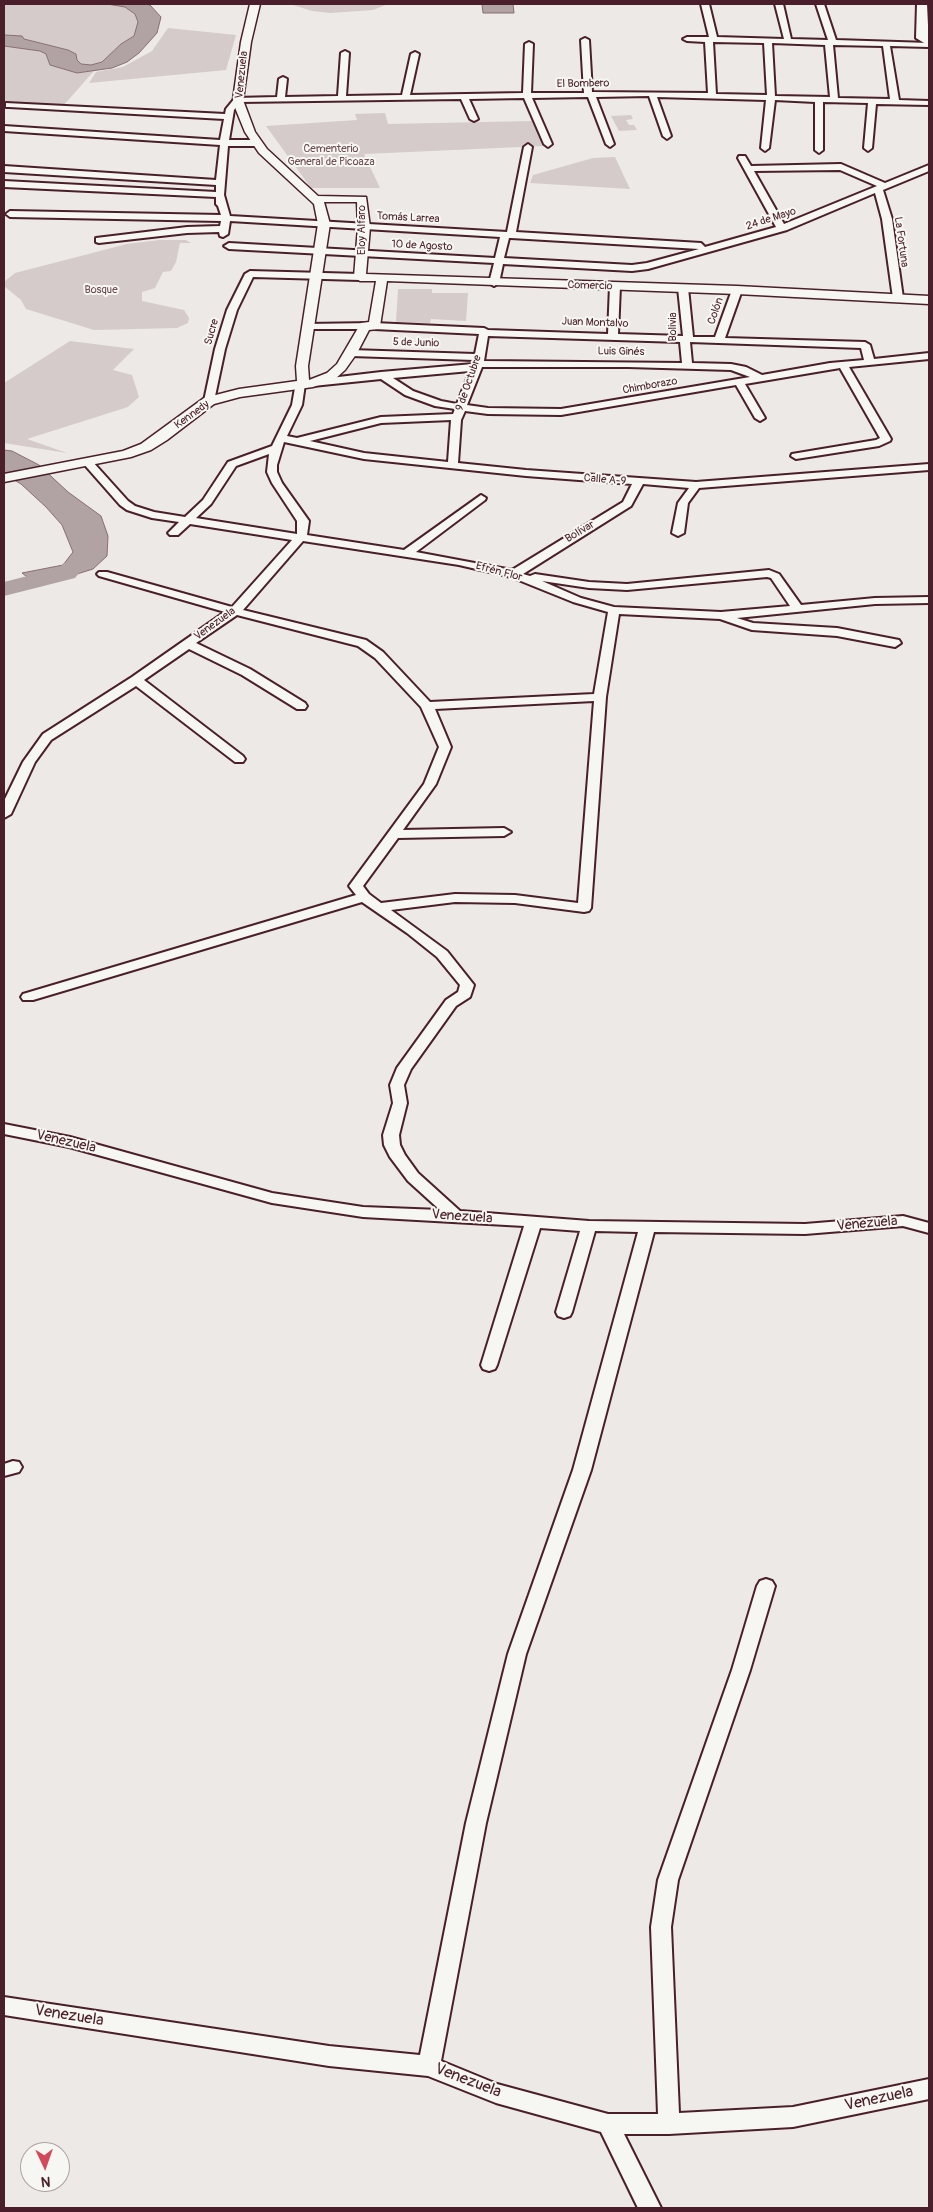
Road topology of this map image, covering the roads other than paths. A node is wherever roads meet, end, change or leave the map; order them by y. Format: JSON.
{"nodes":[{"id":1,"x":255,"y":4,"type":"edge"},
{"id":2,"x":705,"y":4,"type":"edge"},
{"id":3,"x":779,"y":4,"type":"edge"},
{"id":4,"x":820,"y":4,"type":"edge"},
{"id":5,"x":922,"y":4,"type":"edge"},
{"id":6,"x":687,"y":39,"type":"dead end"},
{"id":7,"x":585,"y":40,"type":"dead end"},
{"id":8,"x":712,"y":40,"type":"junction"},
{"id":9,"x":768,"y":41,"type":"junction"},
{"id":10,"x":788,"y":41,"type":"junction"},
{"id":11,"x":831,"y":42,"type":"junction"},
{"id":12,"x":926,"y":42,"type":"edge"},
{"id":13,"x":886,"y":43,"type":"junction"},
{"id":14,"x":528,"y":44,"type":"dead end"},
{"id":15,"x":345,"y":53,"type":"dead end"},
{"id":16,"x":415,"y":54,"type":"dead end"},
{"id":17,"x":282,"y":79,"type":"dead end"},
{"id":18,"x":652,"y":94,"type":"junction"},
{"id":19,"x":712,"y":94,"type":"junction"},
{"id":20,"x":590,"y":95,"type":"junction"},
{"id":21,"x":527,"y":96,"type":"junction"},
{"id":22,"x":771,"y":96,"type":"junction"},
{"id":23,"x":406,"y":97,"type":"junction"},
{"id":24,"x":464,"y":97,"type":"junction"},
{"id":25,"x":342,"y":98,"type":"junction"},
{"id":26,"x":819,"y":98,"type":"junction"},
{"id":27,"x":280,"y":99,"type":"junction"},
{"id":28,"x":834,"y":99,"type":"junction"},
{"id":29,"x":238,"y":100,"type":"junction"},
{"id":30,"x":872,"y":101,"type":"junction"},
{"id":31,"x":895,"y":102,"type":"junction"},
{"id":32,"x":929,"y":103,"type":"edge"},
{"id":33,"x":9,"y":105,"type":"dead end"},
{"id":34,"x":228,"y":117,"type":"junction"},
{"id":35,"x":49,"y":119,"type":"junction"},
{"id":36,"x":474,"y":119,"type":"dead end"},
{"id":37,"x":4,"y":128,"type":"edge"},
{"id":38,"x":667,"y":136,"type":"dead end"},
{"id":39,"x":224,"y":143,"type":"junction"},
{"id":40,"x":256,"y":143,"type":"junction"},
{"id":41,"x":548,"y":144,"type":"dead end"},
{"id":42,"x":610,"y":144,"type":"dead end"},
{"id":43,"x":528,"y":147,"type":"dead end"},
{"id":44,"x":765,"y":148,"type":"dead end"},
{"id":45,"x":868,"y":148,"type":"dead end"},
{"id":46,"x":819,"y":150,"type":"dead end"},
{"id":47,"x":742,"y":158,"type":"dead end"},
{"id":48,"x":929,"y":168,"type":"edge"},
{"id":49,"x":4,"y":169,"type":"edge"},
{"id":50,"x":748,"y":169,"type":"junction"},
{"id":51,"x":220,"y":183,"type":"junction"},
{"id":52,"x":4,"y":184,"type":"edge"},
{"id":53,"x":883,"y":188,"type":"junction"},
{"id":54,"x":220,"y":195,"type":"junction"},
{"id":55,"x":315,"y":199,"type":"junction"},
{"id":56,"x":10,"y":214,"type":"dead end"},
{"id":57,"x":223,"y":218,"type":"junction"},
{"id":58,"x":324,"y":224,"type":"junction"},
{"id":59,"x":364,"y":227,"type":"junction"},
{"id":60,"x":784,"y":228,"type":"junction"},
{"id":61,"x":508,"y":235,"type":"junction"},
{"id":62,"x":100,"y":240,"type":"dead end"},
{"id":63,"x":229,"y":246,"type":"dead end"},
{"id":64,"x":687,"y":246,"type":"junction"},
{"id":65,"x":715,"y":247,"type":"junction"},
{"id":66,"x":700,"y":251,"type":"junction"},
{"id":67,"x":321,"y":252,"type":"junction"},
{"id":68,"x":362,"y":254,"type":"junction"},
{"id":69,"x":498,"y":261,"type":"junction"},
{"id":70,"x":648,"y":266,"type":"junction"},
{"id":71,"x":614,"y":268,"type":"junction"},
{"id":72,"x":250,"y":274,"type":"joint"},
{"id":73,"x":317,"y":276,"type":"junction"},
{"id":74,"x":360,"y":277,"type":"junction"},
{"id":75,"x":382,"y":278,"type":"junction"},
{"id":76,"x":494,"y":283,"type":"junction"},
{"id":77,"x":613,"y":286,"type":"junction"},
{"id":78,"x":683,"y":288,"type":"junction"},
{"id":79,"x":737,"y":290,"type":"junction"},
{"id":80,"x":898,"y":298,"type":"junction"},
{"id":81,"x":929,"y":300,"type":"edge"},
{"id":82,"x":308,"y":326,"type":"junction"},
{"id":83,"x":369,"y":326,"type":"junction"},
{"id":84,"x":483,"y":332,"type":"junction"},
{"id":85,"x":613,"y":336,"type":"junction"},
{"id":86,"x":686,"y":338,"type":"junction"},
{"id":87,"x":719,"y":340,"type":"junction"},
{"id":88,"x":351,"y":353,"type":"junction"},
{"id":89,"x":929,"y":356,"type":"edge"},
{"id":90,"x":870,"y":362,"type":"junction"},
{"id":91,"x":478,"y":363,"type":"junction"},
{"id":92,"x":843,"y":365,"type":"junction"},
{"id":93,"x":381,"y":375,"type":"junction"},
{"id":94,"x":685,"y":376,"type":"junction"},
{"id":95,"x":761,"y":378,"type":"junction"},
{"id":96,"x":740,"y":382,"type":"junction"},
{"id":97,"x":305,"y":383,"type":"junction"},
{"id":98,"x":209,"y":401,"type":"junction"},
{"id":99,"x":458,"y":415,"type":"junction"},
{"id":100,"x":760,"y":418,"type":"dead end"},
{"id":101,"x":309,"y":438,"type":"junction"},
{"id":102,"x":297,"y":441,"type":"junction"},
{"id":103,"x":279,"y":443,"type":"junction"},
{"id":104,"x":319,"y":446,"type":"junction"},
{"id":105,"x":796,"y":456,"type":"dead end"},
{"id":106,"x":83,"y":464,"type":"junction"},
{"id":107,"x":453,"y":465,"type":"junction"},
{"id":108,"x":929,"y":467,"type":"edge"},
{"id":109,"x":4,"y":478,"type":"edge"},
{"id":110,"x":638,"y":483,"type":"junction"},
{"id":111,"x":696,"y":485,"type":"junction"},
{"id":112,"x":481,"y":498,"type":"dead end"},
{"id":113,"x":188,"y":521,"type":"junction"},
{"id":114,"x":174,"y":533,"type":"dead end"},
{"id":115,"x":678,"y":533,"type":"dead end"},
{"id":116,"x":300,"y":538,"type":"junction"},
{"id":117,"x":407,"y":553,"type":"junction"},
{"id":118,"x":103,"y":574,"type":"dead end"},
{"id":119,"x":514,"y":574,"type":"junction"},
{"id":120,"x":929,"y":600,"type":"edge"},
{"id":121,"x":797,"y":608,"type":"junction"},
{"id":122,"x":614,"y":610,"type":"junction"},
{"id":123,"x":235,"y":611,"type":"junction"},
{"id":124,"x":721,"y":616,"type":"junction"},
{"id":125,"x":895,"y":643,"type":"dead end"},
{"id":126,"x":188,"y":644,"type":"junction"},
{"id":127,"x":136,"y":680,"type":"junction"},
{"id":128,"x":600,"y":697,"type":"junction"},
{"id":129,"x":301,"y":706,"type":"dead end"},
{"id":130,"x":427,"y":706,"type":"junction"},
{"id":131,"x":239,"y":759,"type":"dead end"},
{"id":132,"x":4,"y":785,"type":"edge"},
{"id":133,"x":17,"y":790,"type":"junction"},
{"id":134,"x":4,"y":814,"type":"edge"},
{"id":135,"x":504,"y":832,"type":"dead end"},
{"id":136,"x":394,"y":834,"type":"junction"},
{"id":137,"x":364,"y":897,"type":"junction"},
{"id":138,"x":378,"y":907,"type":"junction"},
{"id":139,"x":28,"y":997,"type":"dead end"},
{"id":140,"x":4,"y":1129,"type":"edge"},
{"id":141,"x":456,"y":1216,"type":"junction"},
{"id":142,"x":533,"y":1223,"type":"junction"},
{"id":143,"x":589,"y":1226,"type":"junction"},
{"id":144,"x":647,"y":1227,"type":"junction"},
{"id":145,"x":929,"y":1228,"type":"edge"},
{"id":146,"x":564,"y":1312,"type":"dead end"},
{"id":147,"x":488,"y":1365,"type":"dead end"},
{"id":148,"x":766,"y":1586,"type":"dead end"},
{"id":149,"x":4,"y":2006,"type":"edge"},
{"id":150,"x":429,"y":2066,"type":"junction"},
{"id":151,"x":929,"y":2089,"type":"edge"},
{"id":152,"x":608,"y":2124,"type":"junction"},
{"id":153,"x":669,"y":2124,"type":"junction"},
{"id":154,"x":650,"y":2208,"type":"edge"}],
"edges":[{"from":1,"to":29,"type":"street","name":"Venezuela"},
{"from":2,"to":8,"type":"street"},
{"from":3,"to":10,"type":"street"},
{"from":4,"to":11,"type":"street"},
{"from":5,"to":12,"type":"main road"},
{"from":6,"to":8,"type":"street"},
{"from":7,"to":20,"type":"street"},
{"from":8,"to":9,"type":"street"},
{"from":8,"to":19,"type":"street"},
{"from":9,"to":10,"type":"street"},
{"from":9,"to":22,"type":"street"},
{"from":10,"to":11,"type":"street"},
{"from":11,"to":13,"type":"street"},
{"from":11,"to":28,"type":"street"},
{"from":12,"to":13,"type":"street"},
{"from":13,"to":31,"type":"street"},
{"from":14,"to":21,"type":"street"},
{"from":15,"to":25,"type":"street"},
{"from":16,"to":23,"type":"street"},
{"from":17,"to":27,"type":"street"},
{"from":18,"to":19,"type":"street","name":"El Bombero"},
{"from":18,"to":20,"type":"street","name":"El Bombero"},
{"from":18,"to":38,"type":"street"},
{"from":19,"to":22,"type":"street","name":"El Bombero"},
{"from":20,"to":21,"type":"street","name":"El Bombero"},
{"from":20,"to":42,"type":"street"},
{"from":21,"to":24,"type":"street","name":"El Bombero"},
{"from":21,"to":41,"type":"street"},
{"from":22,"to":26,"type":"street","name":"El Bombero"},
{"from":22,"to":44,"type":"street"},
{"from":23,"to":24,"type":"street","name":"El Bombero"},
{"from":23,"to":25,"type":"street","name":"El Bombero"},
{"from":24,"to":36,"type":"street"},
{"from":25,"to":27,"type":"street","name":"El Bombero"},
{"from":26,"to":28,"type":"street","name":"El Bombero"},
{"from":26,"to":46,"type":"street"},
{"from":27,"to":29,"type":"street","name":"El Bombero"},
{"from":28,"to":30,"type":"street","name":"El Bombero"},
{"from":29,"to":34,"type":"street"},
{"from":29,"to":40,"type":"street","name":"Venezuela"},
{"from":30,"to":31,"type":"street","name":"El Bombero"},
{"from":30,"to":45,"type":"street"},
{"from":31,"to":32,"type":"street","name":"El Bombero"},
{"from":33,"to":35,"type":"street"},
{"from":34,"to":35,"type":"street"},
{"from":34,"to":39,"type":"street"},
{"from":35,"to":37,"type":"street"},
{"from":35,"to":39,"type":"street"},
{"from":39,"to":40,"type":"street"},
{"from":39,"to":51,"type":"street"},
{"from":40,"to":55,"type":"street","name":"Venezuela"},
{"from":43,"to":61,"type":"street"},
{"from":47,"to":50,"type":"street"},
{"from":48,"to":53,"type":"street","name":"24 de Mayo"},
{"from":49,"to":51,"type":"street"},
{"from":50,"to":53,"type":"street"},
{"from":50,"to":60,"type":"street"},
{"from":51,"to":54,"type":"street"},
{"from":52,"to":54,"type":"street"},
{"from":53,"to":60,"type":"street","name":"24 de Mayo"},
{"from":53,"to":80,"type":"street","name":"La Fortuna"},
{"from":54,"to":57,"type":"street"},
{"from":55,"to":58,"type":"street","name":"Venezuela"},
{"from":55,"to":59,"type":"street","name":"Eloy Alfaro"},
{"from":56,"to":57,"type":"street","name":"Tomás Larrea"},
{"from":57,"to":58,"type":"street","name":"Tomás Larrea"},
{"from":57,"to":62,"type":"street"},
{"from":58,"to":59,"type":"street","name":"Tomás Larrea"},
{"from":58,"to":67,"type":"street","name":"Venezuela"},
{"from":59,"to":61,"type":"street","name":"Tomás Larrea"},
{"from":59,"to":68,"type":"street","name":"Eloy Alfaro"},
{"from":60,"to":65,"type":"street","name":"24 de Mayo"},
{"from":61,"to":64,"type":"street","name":"Tomás Larrea"},
{"from":61,"to":69,"type":"street"},
{"from":63,"to":67,"type":"street","name":"10 de Agosto"},
{"from":64,"to":65,"type":"street","name":"Tomás Larrea"},
{"from":64,"to":66,"type":"street"},
{"from":65,"to":66,"type":"street","name":"24 de Mayo"},
{"from":66,"to":70,"type":"street","name":"24 de Mayo"},
{"from":67,"to":68,"type":"street","name":"10 de Agosto"},
{"from":67,"to":73,"type":"street","name":"Venezuela"},
{"from":68,"to":69,"type":"street","name":"10 de Agosto"},
{"from":68,"to":74,"type":"street","name":"Eloy Alfaro"},
{"from":69,"to":71,"type":"street","name":"10 de Agosto"},
{"from":69,"to":76,"type":"street"},
{"from":70,"to":71,"type":"street","name":"24 de Mayo"},
{"from":70,"to":77,"type":"street"},
{"from":71,"to":77,"type":"street"},
{"from":72,"to":73,"type":"street","name":"Comercio"},
{"from":72,"to":98,"type":"street","name":"Sucre"},
{"from":73,"to":74,"type":"street","name":"Comercio"},
{"from":73,"to":82,"type":"street","name":"Venezuela"},
{"from":74,"to":75,"type":"street","name":"Comercio"},
{"from":75,"to":76,"type":"street","name":"Comercio"},
{"from":75,"to":83,"type":"street"},
{"from":76,"to":77,"type":"street","name":"Comercio"},
{"from":77,"to":78,"type":"street","name":"Comercio"},
{"from":77,"to":85,"type":"street"},
{"from":78,"to":79,"type":"street","name":"Comercio"},
{"from":78,"to":86,"type":"street","name":"Bolivia"},
{"from":79,"to":80,"type":"street","name":"Comercio"},
{"from":79,"to":87,"type":"street","name":"Colón"},
{"from":80,"to":81,"type":"street","name":"Comercio"},
{"from":82,"to":83,"type":"street","name":"Juan Montalvo"},
{"from":82,"to":97,"type":"street","name":"Venezuela"},
{"from":83,"to":84,"type":"street","name":"Juan Montalvo"},
{"from":83,"to":88,"type":"street"},
{"from":84,"to":85,"type":"street","name":"Juan Montalvo"},
{"from":84,"to":91,"type":"street","name":"9 de Octubre"},
{"from":85,"to":86,"type":"street","name":"Juan Montalvo"},
{"from":86,"to":87,"type":"street","name":"Juan Montalvo"},
{"from":86,"to":94,"type":"street","name":"Bolivia"},
{"from":87,"to":90,"type":"street","name":"Juan Montalvo"},
{"from":88,"to":91,"type":"street","name":"5 de Junio"},
{"from":88,"to":97,"type":"street"},
{"from":89,"to":90,"type":"street","name":"Chimborazo"},
{"from":90,"to":92,"type":"street","name":"Chimborazo"},
{"from":91,"to":93,"type":"street","name":"Luis Ginés"},
{"from":91,"to":94,"type":"street","name":"Luis Ginés"},
{"from":91,"to":99,"type":"street","name":"9 de Octubre"},
{"from":92,"to":95,"type":"street","name":"Chimborazo"},
{"from":92,"to":105,"type":"street"},
{"from":93,"to":97,"type":"street","name":"Luis Ginés"},
{"from":93,"to":99,"type":"street"},
{"from":94,"to":95,"type":"street","name":"Luis Ginés"},
{"from":94,"to":96,"type":"street","name":"Chimborazo"},
{"from":94,"to":99,"type":"street","name":"Chimborazo"},
{"from":95,"to":96,"type":"street","name":"Chimborazo"},
{"from":96,"to":100,"type":"street"},
{"from":97,"to":98,"type":"street","name":"Kennedy"},
{"from":97,"to":103,"type":"street","name":"Venezuela"},
{"from":98,"to":106,"type":"street","name":"Kennedy"},
{"from":99,"to":101,"type":"street"},
{"from":99,"to":107,"type":"street","name":"9 de Octubre"},
{"from":101,"to":102,"type":"street"},
{"from":101,"to":104,"type":"street"},
{"from":102,"to":103,"type":"street","name":"Calle A-9"},
{"from":102,"to":104,"type":"street","name":"Calle A-9"},
{"from":103,"to":113,"type":"street"},
{"from":103,"to":116,"type":"street","name":"Venezuela"},
{"from":104,"to":107,"type":"street","name":"Calle A-9"},
{"from":106,"to":109,"type":"street"},
{"from":106,"to":113,"type":"street","name":"Efrén Flor"},
{"from":107,"to":110,"type":"street","name":"Calle A-9"},
{"from":108,"to":111,"type":"street","name":"Calle A-9"},
{"from":110,"to":111,"type":"street","name":"Calle A-9"},
{"from":110,"to":119,"type":"street","name":"Bolívar"},
{"from":111,"to":115,"type":"street"},
{"from":112,"to":117,"type":"street"},
{"from":113,"to":114,"type":"street"},
{"from":113,"to":116,"type":"street","name":"Efrén Flor"},
{"from":116,"to":117,"type":"street","name":"Efrén Flor"},
{"from":116,"to":123,"type":"street","name":"Venezuela"},
{"from":117,"to":119,"type":"street","name":"Efrén Flor"},
{"from":118,"to":123,"type":"street"},
{"from":119,"to":121,"type":"street"},
{"from":119,"to":122,"type":"street","name":"Efrén Flor"},
{"from":120,"to":121,"type":"street","name":"Efrén Flor"},
{"from":121,"to":124,"type":"street","name":"Efrén Flor"},
{"from":122,"to":124,"type":"street","name":"Efrén Flor"},
{"from":122,"to":128,"type":"street"},
{"from":123,"to":126,"type":"street","name":"Venezuela"},
{"from":123,"to":130,"type":"street"},
{"from":124,"to":125,"type":"street"},
{"from":126,"to":127,"type":"street","name":"Venezuela"},
{"from":126,"to":129,"type":"street"},
{"from":127,"to":131,"type":"street"},
{"from":127,"to":133,"type":"street","name":"Venezuela"},
{"from":128,"to":130,"type":"street"},
{"from":128,"to":138,"type":"street"},
{"from":130,"to":136,"type":"street"},
{"from":132,"to":133,"type":"street"},
{"from":133,"to":134,"type":"street","name":"Venezuela"},
{"from":135,"to":136,"type":"street"},
{"from":136,"to":137,"type":"street"},
{"from":137,"to":138,"type":"street"},
{"from":137,"to":139,"type":"street"},
{"from":138,"to":141,"type":"street"},
{"from":140,"to":141,"type":"street","name":"Venezuela"},
{"from":141,"to":142,"type":"street","name":"Venezuela"},
{"from":142,"to":143,"type":"street","name":"Venezuela"},
{"from":142,"to":147,"type":"street"},
{"from":143,"to":144,"type":"street","name":"Venezuela"},
{"from":143,"to":146,"type":"street"},
{"from":144,"to":145,"type":"street","name":"Venezuela"},
{"from":144,"to":150,"type":"street"},
{"from":148,"to":153,"type":"street"},
{"from":149,"to":150,"type":"street","name":"Venezuela"},
{"from":150,"to":152,"type":"street","name":"Venezuela"},
{"from":151,"to":153,"type":"street","name":"Venezuela"},
{"from":152,"to":153,"type":"street","name":"Venezuela"},
{"from":152,"to":154,"type":"street"}]}
